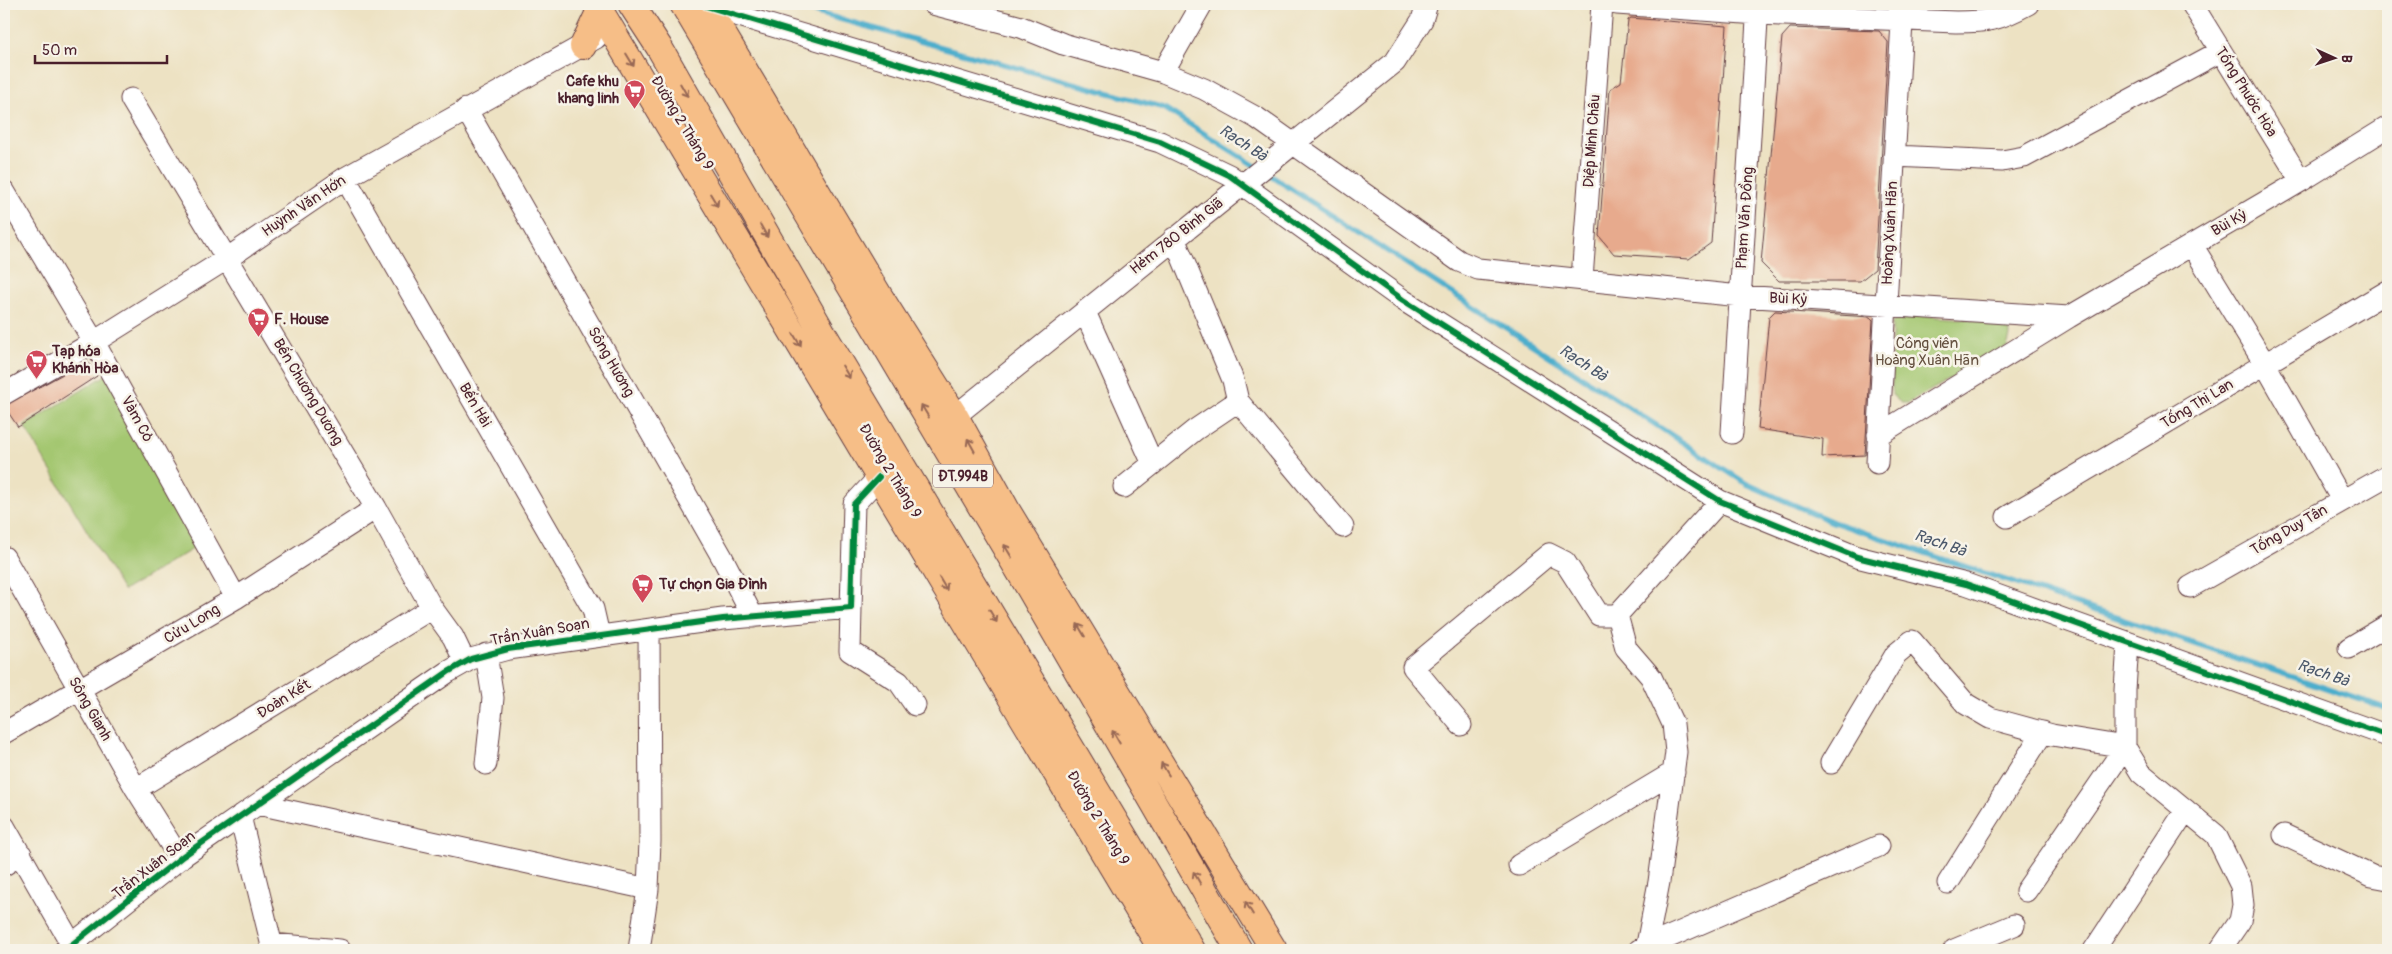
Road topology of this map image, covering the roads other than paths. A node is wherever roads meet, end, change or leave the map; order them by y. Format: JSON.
{"nodes":[{"id":1,"x":625,"y":4,"type":"edge"},
{"id":2,"x":631,"y":4,"type":"edge"},
{"id":3,"x":933,"y":4,"type":"edge"},
{"id":4,"x":1202,"y":4,"type":"edge"},
{"id":5,"x":1427,"y":4,"type":"edge"},
{"id":6,"x":1602,"y":4,"type":"edge"},
{"id":7,"x":1617,"y":4,"type":"edge"},
{"id":8,"x":2028,"y":4,"type":"edge"},
{"id":9,"x":2192,"y":4,"type":"edge"},
{"id":10,"x":698,"y":5,"type":"edge"},
{"id":11,"x":1758,"y":9,"type":"edge"},
{"id":12,"x":603,"y":12,"type":"edge"},
{"id":13,"x":1000,"y":12,"type":"edge"},
{"id":14,"x":1903,"y":12,"type":"edge"},
{"id":15,"x":583,"y":46,"type":"joint"},
{"id":16,"x":2220,"y":51,"type":"junction"},
{"id":17,"x":1163,"y":72,"type":"junction"},
{"id":18,"x":131,"y":99,"type":"dead end"},
{"id":19,"x":466,"y":109,"type":"junction"},
{"id":20,"x":2388,"y":127,"type":"edge"},
{"id":21,"x":1293,"y":144,"type":"junction"},
{"id":22,"x":1894,"y":156,"type":"junction"},
{"id":23,"x":345,"y":178,"type":"junction"},
{"id":24,"x":2301,"y":181,"type":"junction"},
{"id":25,"x":1242,"y":185,"type":"junction"},
{"id":26,"x":4,"y":191,"type":"edge"},
{"id":27,"x":1174,"y":238,"type":"junction"},
{"id":28,"x":2192,"y":245,"type":"junction"},
{"id":29,"x":228,"y":258,"type":"junction"},
{"id":30,"x":1582,"y":279,"type":"junction"},
{"id":31,"x":2388,"y":291,"type":"edge"},
{"id":32,"x":1740,"y":296,"type":"junction"},
{"id":33,"x":1886,"y":304,"type":"junction"},
{"id":34,"x":1085,"y":312,"type":"junction"},
{"id":35,"x":2069,"y":317,"type":"junction"},
{"id":36,"x":94,"y":342,"type":"junction"},
{"id":37,"x":2265,"y":364,"type":"junction"},
{"id":38,"x":4,"y":394,"type":"edge"},
{"id":39,"x":1238,"y":401,"type":"junction"},
{"id":40,"x":955,"y":416,"type":"junction"},
{"id":41,"x":1732,"y":433,"type":"dead end"},
{"id":42,"x":1878,"y":435,"type":"junction"},
{"id":43,"x":1877,"y":463,"type":"dead end"},
{"id":44,"x":1153,"y":464,"type":"junction"},
{"id":45,"x":2388,"y":475,"type":"edge"},
{"id":46,"x":879,"y":477,"type":"junction"},
{"id":47,"x":1124,"y":487,"type":"dead end"},
{"id":48,"x":2342,"y":500,"type":"junction"},
{"id":49,"x":1720,"y":501,"type":"junction"},
{"id":50,"x":376,"y":508,"type":"junction"},
{"id":51,"x":2006,"y":517,"type":"dead end"},
{"id":52,"x":1000,"y":518,"type":"junction"},
{"id":53,"x":1343,"y":527,"type":"dead end"},
{"id":54,"x":946,"y":538,"type":"junction"},
{"id":55,"x":924,"y":552,"type":"junction"},
{"id":56,"x":4,"y":557,"type":"edge"},
{"id":57,"x":2190,"y":587,"type":"dead end"},
{"id":58,"x":236,"y":598,"type":"junction"},
{"id":59,"x":432,"y":608,"type":"junction"},
{"id":60,"x":851,"y":608,"type":"junction"},
{"id":61,"x":1617,"y":615,"type":"junction"},
{"id":62,"x":753,"y":616,"type":"junction"},
{"id":63,"x":2388,"y":625,"type":"edge"},
{"id":64,"x":649,"y":630,"type":"junction"},
{"id":65,"x":599,"y":635,"type":"junction"},
{"id":66,"x":2128,"y":643,"type":"junction"},
{"id":67,"x":2349,"y":648,"type":"dead end"},
{"id":68,"x":486,"y":654,"type":"junction"},
{"id":69,"x":464,"y":662,"type":"junction"},
{"id":70,"x":79,"y":691,"type":"junction"},
{"id":71,"x":915,"y":705,"type":"dead end"},
{"id":72,"x":1461,"y":725,"type":"dead end"},
{"id":73,"x":2043,"y":732,"type":"junction"},
{"id":74,"x":4,"y":733,"type":"edge"},
{"id":75,"x":2388,"y":736,"type":"edge"},
{"id":76,"x":2125,"y":747,"type":"junction"},
{"id":77,"x":1831,"y":763,"type":"dead end"},
{"id":78,"x":486,"y":764,"type":"dead end"},
{"id":79,"x":1674,"y":772,"type":"junction"},
{"id":80,"x":136,"y":789,"type":"junction"},
{"id":81,"x":258,"y":804,"type":"junction"},
{"id":82,"x":2186,"y":810,"type":"junction"},
{"id":83,"x":240,"y":816,"type":"junction"},
{"id":84,"x":4,"y":826,"type":"edge"},
{"id":85,"x":2284,"y":835,"type":"dead end"},
{"id":86,"x":1879,"y":846,"type":"dead end"},
{"id":87,"x":180,"y":859,"type":"junction"},
{"id":88,"x":12,"y":860,"type":"edge"},
{"id":89,"x":1519,"y":865,"type":"dead end"},
{"id":90,"x":2388,"y":879,"type":"edge"},
{"id":91,"x":1948,"y":882,"type":"dead end"},
{"id":92,"x":648,"y":889,"type":"junction"},
{"id":93,"x":2026,"y":891,"type":"dead end"},
{"id":94,"x":2014,"y":925,"type":"dead end"},
{"id":95,"x":272,"y":947,"type":"edge"},
{"id":96,"x":69,"y":948,"type":"edge"},
{"id":97,"x":340,"y":950,"type":"edge"},
{"id":98,"x":639,"y":950,"type":"edge"},
{"id":99,"x":1162,"y":950,"type":"edge"},
{"id":100,"x":1192,"y":950,"type":"edge"},
{"id":101,"x":1239,"y":950,"type":"edge"},
{"id":102,"x":1274,"y":950,"type":"edge"},
{"id":103,"x":1643,"y":950,"type":"edge"},
{"id":104,"x":1954,"y":950,"type":"edge"},
{"id":105,"x":2094,"y":950,"type":"edge"},
{"id":106,"x":2220,"y":950,"type":"edge"}],
"edges":[{"from":1,"to":12,"type":"main road"},
{"from":2,"to":54,"type":"main road","name":"Đường 2 Tháng 9","number":"ĐT.994B","one_way":true},
{"from":3,"to":13,"type":"street","name":"Bùi Kỷ"},
{"from":4,"to":17,"type":"street"},
{"from":5,"to":21,"type":"street","name":"Hẻm 780 Bình Giã"},
{"from":6,"to":30,"type":"street","name":"Diệp Minh Châu"},
{"from":7,"to":11,"type":"street"},
{"from":8,"to":14,"type":"street"},
{"from":9,"to":16,"type":"street","name":"Tống Phước Hòa"},
{"from":10,"to":25,"type":"street"},
{"from":10,"to":40,"type":"main road","number":"ĐT.994B"},
{"from":52,"to":10,"type":"main road","number":"ĐT.994B","one_way":true},
{"from":11,"to":14,"type":"street"},
{"from":11,"to":32,"type":"street","name":"Phạm Văn Đồng"},
{"from":12,"to":15,"type":"main road"},
{"from":12,"to":46,"type":"main road","name":"Đường 2 Tháng 9","one_way":true},
{"from":13,"to":17,"type":"street","name":"Bùi Kỷ"},
{"from":14,"to":22,"type":"street","name":"Hoàng Xuân Hãn"},
{"from":15,"to":19,"type":"street","name":"Huỳnh Văn Hớn"},
{"from":16,"to":22,"type":"street"},
{"from":16,"to":24,"type":"street","name":"Tống Phước Hòa"},
{"from":17,"to":21,"type":"street","name":"Bùi Kỷ"},
{"from":18,"to":29,"type":"street","name":"Bến Chương Dương"},
{"from":19,"to":23,"type":"street","name":"Huỳnh Văn Hớn"},
{"from":19,"to":62,"type":"street","name":"Sông Hương"},
{"from":20,"to":24,"type":"street","name":"Bùi Kỷ"},
{"from":21,"to":25,"type":"street","name":"Hẻm 780 Bình Giã"},
{"from":21,"to":30,"type":"street","name":"Bùi Kỷ"},
{"from":22,"to":33,"type":"street","name":"Hoàng Xuân Hãn"},
{"from":23,"to":29,"type":"street","name":"Huỳnh Văn Hớn"},
{"from":23,"to":65,"type":"street","name":"Bến Hải"},
{"from":24,"to":28,"type":"street","name":"Bùi Kỷ"},
{"from":25,"to":27,"type":"street","name":"Hẻm 780 Bình Giã"},
{"from":25,"to":49,"type":"street"},
{"from":26,"to":36,"type":"street","name":"Vàm Cỏ"},
{"from":27,"to":34,"type":"street","name":"Hẻm 780 Bình Giã"},
{"from":27,"to":39,"type":"street"},
{"from":28,"to":35,"type":"street","name":"Bùi Kỷ"},
{"from":28,"to":37,"type":"street"},
{"from":29,"to":36,"type":"street","name":"Huỳnh Văn Hớn"},
{"from":29,"to":50,"type":"street","name":"Bến Chương Dương"},
{"from":30,"to":32,"type":"street","name":"Bùi Kỷ"},
{"from":31,"to":37,"type":"street","name":"Tống Thị Lan"},
{"from":32,"to":33,"type":"street","name":"Bùi Kỷ"},
{"from":32,"to":41,"type":"street","name":"Phạm Văn Đồng"},
{"from":33,"to":35,"type":"street","name":"Bùi Kỷ"},
{"from":33,"to":42,"type":"street","name":"Hoàng Xuân Hãn"},
{"from":34,"to":40,"type":"street","name":"Hẻm 780 Bình Giã"},
{"from":34,"to":44,"type":"street"},
{"from":35,"to":42,"type":"street","name":"Bùi Kỷ"},
{"from":36,"to":38,"type":"street","name":"Huỳnh Văn Hớn"},
{"from":36,"to":58,"type":"street","name":"Vàm Cỏ"},
{"from":37,"to":48,"type":"street"},
{"from":37,"to":51,"type":"street","name":"Tống Thị Lan"},
{"from":39,"to":44,"type":"street"},
{"from":39,"to":53,"type":"street"},
{"from":52,"to":40,"type":"main road","number":"ĐT.994B","one_way":true},
{"from":42,"to":43,"type":"street","name":"Hoàng Xuân Hãn"},
{"from":44,"to":47,"type":"street"},
{"from":45,"to":48,"type":"street","name":"Tống Duy Tân"},
{"from":46,"to":55,"type":"main road","name":"Đường 2 Tháng 9"},
{"from":46,"to":60,"type":"street"},
{"from":48,"to":57,"type":"street","name":"Tống Duy Tân"},
{"from":49,"to":61,"type":"street"},
{"from":49,"to":66,"type":"street"},
{"from":50,"to":58,"type":"street","name":"Cửu Long"},
{"from":50,"to":59,"type":"street","name":"Bến Chương Dương"},
{"from":101,"to":52,"type":"main road","number":"ĐT.994B","one_way":true},
{"from":102,"to":52,"type":"main road","number":"ĐT.994B","one_way":true},
{"from":54,"to":55,"type":"main road"},
{"from":54,"to":100,"type":"main road","name":"Đường 2 Tháng 9","number":"ĐT.994B","one_way":true},
{"from":55,"to":99,"type":"main road","name":"Đường 2 Tháng 9","one_way":true},
{"from":56,"to":70,"type":"street","name":"Sông Gianh"},
{"from":58,"to":70,"type":"street","name":"Cửu Long"},
{"from":59,"to":69,"type":"street","name":"Bến Chương Dương"},
{"from":59,"to":80,"type":"street","name":"Đoàn Kết"},
{"from":60,"to":62,"type":"street","name":"Trần Xuân Soạn"},
{"from":60,"to":71,"type":"street"},
{"from":61,"to":72,"type":"street"},
{"from":61,"to":79,"type":"street"},
{"from":62,"to":64,"type":"street","name":"Trần Xuân Soạn"},
{"from":63,"to":67,"type":"street"},
{"from":64,"to":65,"type":"street","name":"Trần Xuân Soạn"},
{"from":64,"to":92,"type":"street"},
{"from":65,"to":68,"type":"street","name":"Trần Xuân Soạn"},
{"from":66,"to":75,"type":"street"},
{"from":66,"to":76,"type":"street"},
{"from":68,"to":69,"type":"street","name":"Trần Xuân Soạn"},
{"from":68,"to":78,"type":"street"},
{"from":69,"to":81,"type":"street","name":"Trần Xuân Soạn"},
{"from":70,"to":74,"type":"street","name":"Cửu Long"},
{"from":70,"to":80,"type":"street","name":"Sông Gianh"},
{"from":73,"to":76,"type":"street"},
{"from":73,"to":77,"type":"street"},
{"from":73,"to":91,"type":"street"},
{"from":76,"to":82,"type":"street"},
{"from":76,"to":93,"type":"street"},
{"from":79,"to":89,"type":"street"},
{"from":79,"to":103,"type":"street"},
{"from":80,"to":87,"type":"street","name":"Sông Gianh"},
{"from":81,"to":83,"type":"street","name":"Trần Xuân Soạn"},
{"from":81,"to":92,"type":"street"},
{"from":82,"to":105,"type":"street"},
{"from":82,"to":106,"type":"street"},
{"from":83,"to":87,"type":"street","name":"Trần Xuân Soạn"},
{"from":83,"to":95,"type":"street"},
{"from":84,"to":88,"type":"street"},
{"from":85,"to":90,"type":"street"},
{"from":86,"to":103,"type":"street"},
{"from":87,"to":96,"type":"street","name":"Trần Xuân Soạn"},
{"from":88,"to":96,"type":"street"},
{"from":92,"to":98,"type":"street"},
{"from":94,"to":104,"type":"street"},
{"from":95,"to":97,"type":"street"}]}
